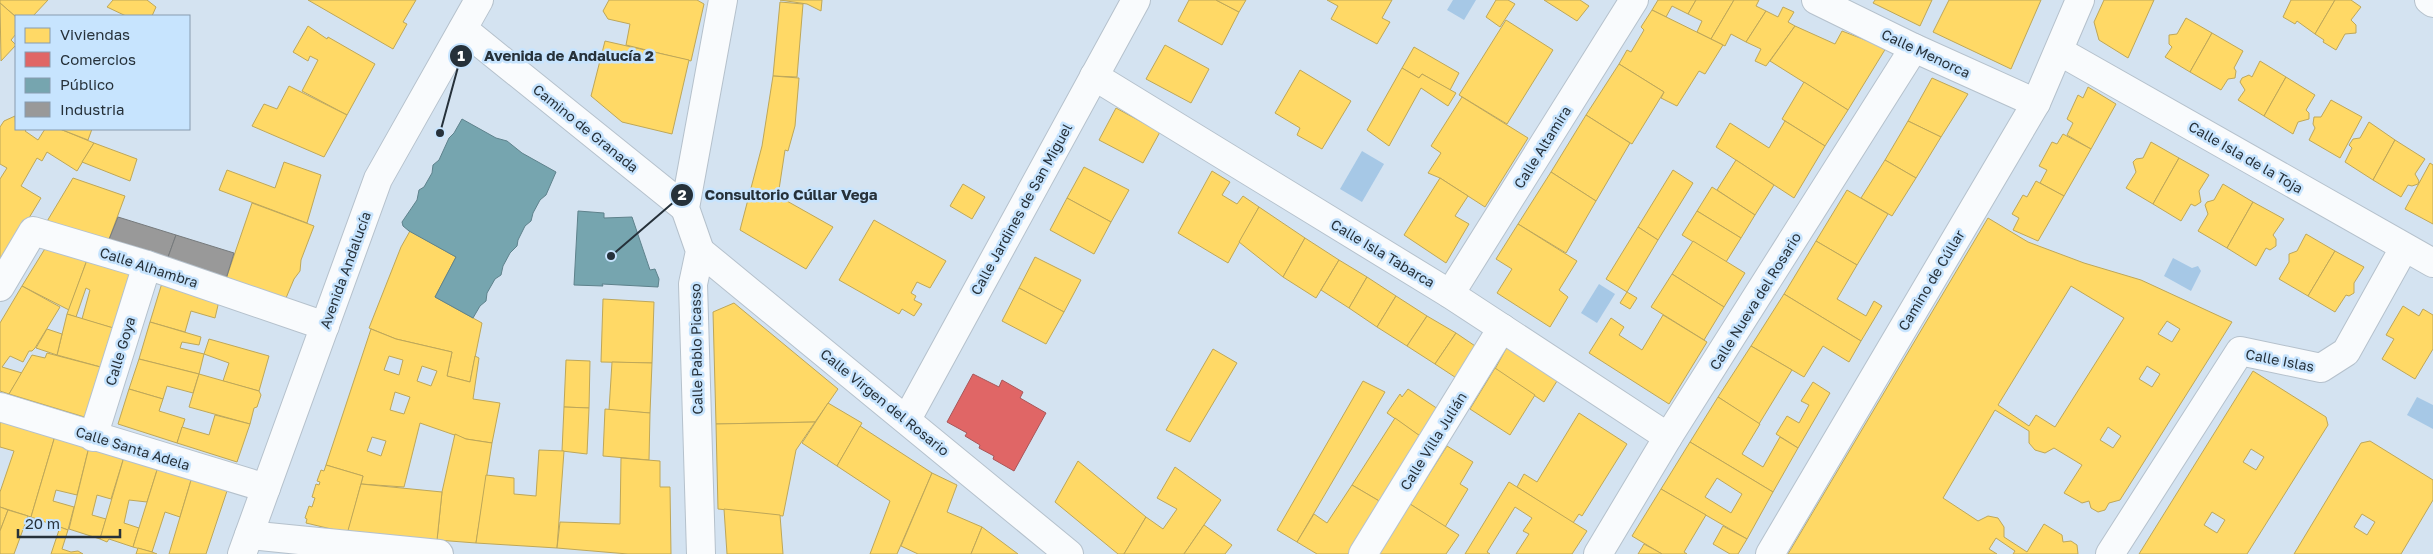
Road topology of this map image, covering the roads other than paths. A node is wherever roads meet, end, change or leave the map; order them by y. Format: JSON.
{"nodes":[{"id":1,"x":723,"y":0,"type":"edge"},
{"id":2,"x":1136,"y":0,"type":"edge"},
{"id":3,"x":1634,"y":0,"type":"edge"},
{"id":4,"x":1816,"y":0,"type":"edge"},
{"id":5,"x":2080,"y":0,"type":"edge"},
{"id":6,"x":2429,"y":0,"type":"edge"},
{"id":7,"x":475,"y":2,"type":"edge"},
{"id":8,"x":2433,"y":2,"type":"edge"},
{"id":9,"x":463,"y":29,"type":"junction"},
{"id":10,"x":1914,"y":48,"type":"junction"},
{"id":11,"x":2059,"y":51,"type":"junction"},
{"id":12,"x":1094,"y":76,"type":"junction"},
{"id":13,"x":2036,"y":103,"type":"junction"},
{"id":14,"x":685,"y":208,"type":"junction"},
{"id":15,"x":2404,"y":248,"type":"junction"},
{"id":16,"x":700,"y":250,"type":"junction"},
{"id":17,"x":2433,"y":263,"type":"edge"},
{"id":18,"x":147,"y":265,"type":"junction"},
{"id":19,"x":0,"y":287,"type":"edge"},
{"id":20,"x":1450,"y":294,"type":"junction"},
{"id":21,"x":325,"y":326,"type":"junction"},
{"id":22,"x":1502,"y":328,"type":"junction"},
{"id":23,"x":0,"y":407,"type":"edge"},
{"id":24,"x":907,"y":419,"type":"junction"},
{"id":25,"x":93,"y":437,"type":"junction"},
{"id":26,"x":1668,"y":437,"type":"junction"},
{"id":27,"x":266,"y":488,"type":"junction"},
{"id":28,"x":246,"y":544,"type":"edge"},
{"id":29,"x":439,"y":554,"type":"edge"},
{"id":30,"x":701,"y":554,"type":"edge"},
{"id":31,"x":1069,"y":554,"type":"edge"},
{"id":32,"x":1363,"y":554,"type":"edge"},
{"id":33,"x":1598,"y":554,"type":"edge"},
{"id":34,"x":1770,"y":554,"type":"edge"},
{"id":35,"x":2110,"y":554,"type":"edge"}],
"edges":[{"from":1,"to":14,"type":"street"},
{"from":2,"to":12,"type":"street","name":"Calle Jardines de San Miguel"},
{"from":3,"to":20,"type":"street","name":"Calle Altamira"},
{"from":4,"to":10,"type":"street","name":"Calle Menorca"},
{"from":5,"to":11,"type":"street","name":"Camino de Cúllar"},
{"from":6,"to":8,"type":"street"},
{"from":7,"to":9,"type":"street","name":"Avenida Andalucía"},
{"from":9,"to":14,"type":"street","name":"Camino de Granada"},
{"from":9,"to":21,"type":"street","name":"Avenida Andalucía"},
{"from":10,"to":13,"type":"street","name":"Calle Menorca"},
{"from":10,"to":26,"type":"street","name":"Calle Nueva del Rosario"},
{"from":11,"to":13,"type":"street","name":"Camino de Cúllar"},
{"from":11,"to":15,"type":"street","name":"Calle Isla de la Toja"},
{"from":12,"to":20,"type":"street","name":"Calle Isla Tabarca"},
{"from":12,"to":24,"type":"street","name":"Calle Jardines de San Miguel"},
{"from":13,"to":34,"type":"street","name":"Camino de Cúllar"},
{"from":14,"to":16,"type":"street"},
{"from":15,"to":17,"type":"street","name":"Calle Isla de la Toja"},
{"from":15,"to":35,"type":"street","name":"Calle Islas"},
{"from":16,"to":24,"type":"street","name":"Calle Virgen del Rosario"},
{"from":16,"to":30,"type":"street","name":"Calle Pablo Picasso"},
{"from":18,"to":19,"type":"street","name":"Calle Alhambra"},
{"from":18,"to":21,"type":"street","name":"Calle Alhambra"},
{"from":18,"to":25,"type":"street","name":"Calle Goya"},
{"from":20,"to":22,"type":"street","name":"Calle Isla Tabarca"},
{"from":21,"to":27,"type":"street","name":"Avenida Andalucía"},
{"from":22,"to":26,"type":"street","name":"Calle Isla Tabarca"},
{"from":22,"to":32,"type":"street","name":"Calle Villa Julián"},
{"from":23,"to":25,"type":"street","name":"Calle Santa Adela"},
{"from":24,"to":31,"type":"street","name":"Calle Virgen del Rosario"},
{"from":25,"to":27,"type":"street","name":"Calle Santa Adela"},
{"from":26,"to":33,"type":"street","name":"Calle Nueva del Rosario"},
{"from":27,"to":28,"type":"street","name":"Avenida Andalucía"},
{"from":28,"to":29,"type":"street"}]}
